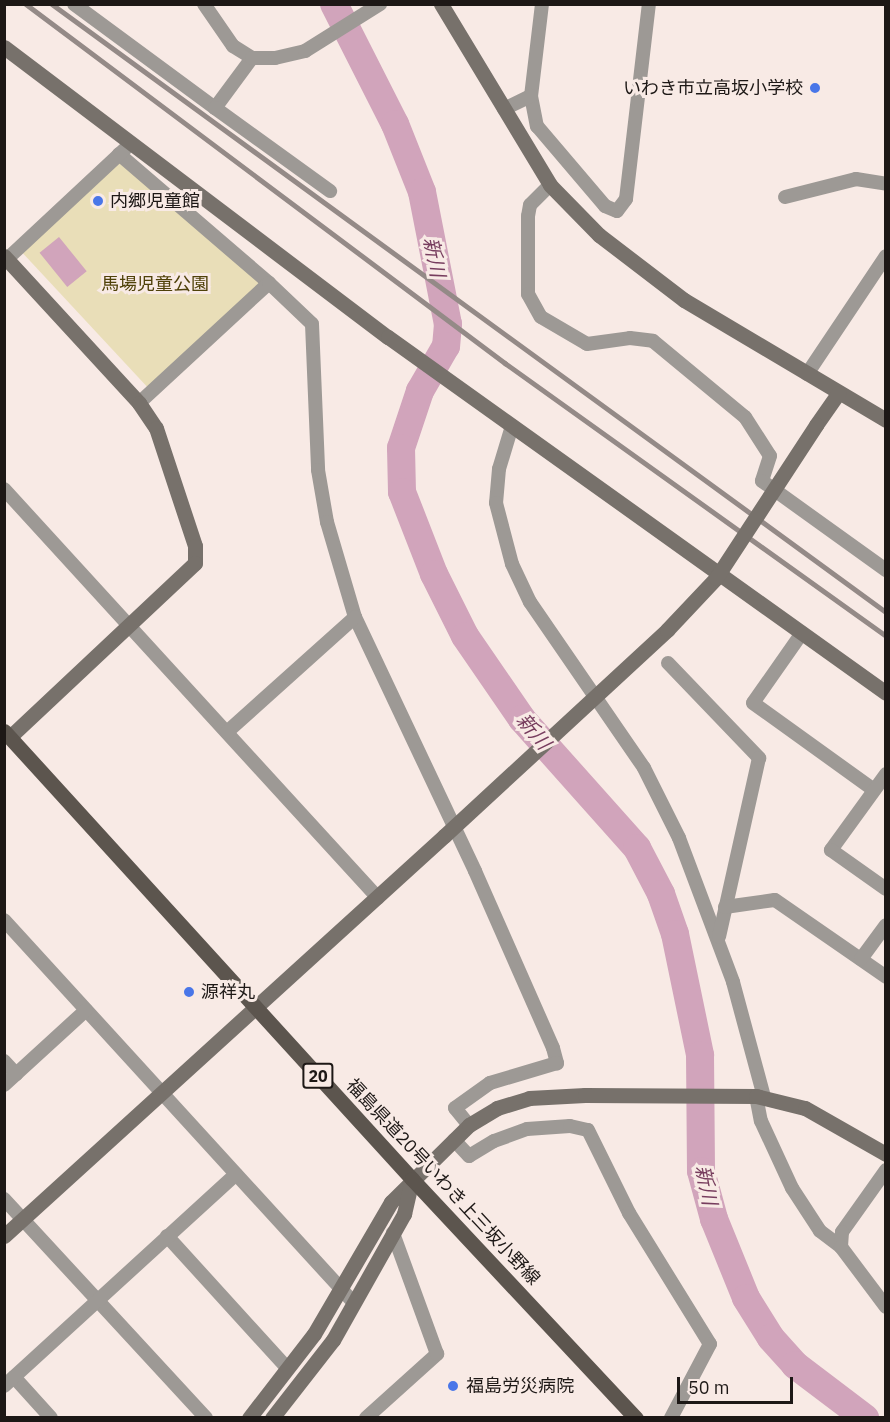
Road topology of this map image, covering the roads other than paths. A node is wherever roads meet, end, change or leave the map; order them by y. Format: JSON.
{"nodes":[{"id":1,"x":74,"y":4,"type":"edge"},
{"id":2,"x":204,"y":4,"type":"edge"},
{"id":3,"x":380,"y":4,"type":"edge"},
{"id":4,"x":441,"y":4,"type":"edge"},
{"id":5,"x":542,"y":4,"type":"edge"},
{"id":6,"x":649,"y":4,"type":"edge"},
{"id":7,"x":4,"y":46,"type":"edge"},
{"id":8,"x":252,"y":58,"type":"junction"},
{"id":9,"x":531,"y":96,"type":"junction"},
{"id":10,"x":215,"y":108,"type":"junction"},
{"id":11,"x":504,"y":109,"type":"junction"},
{"id":12,"x":125,"y":149,"type":"junction"},
{"id":13,"x":885,"y":184,"type":"edge"},
{"id":14,"x":550,"y":185,"type":"junction"},
{"id":15,"x":330,"y":191,"type":"dead end"},
{"id":16,"x":785,"y":197,"type":"dead end"},
{"id":17,"x":885,"y":256,"type":"edge"},
{"id":18,"x":6,"y":258,"type":"edge"},
{"id":19,"x":269,"y":283,"type":"junction"},
{"id":20,"x":807,"y":374,"type":"junction"},
{"id":21,"x":838,"y":393,"type":"junction"},
{"id":22,"x":139,"y":403,"type":"junction"},
{"id":23,"x":885,"y":420,"type":"edge"},
{"id":24,"x":512,"y":426,"type":"junction"},
{"id":25,"x":4,"y":489,"type":"edge"},
{"id":26,"x":885,"y":570,"type":"edge"},
{"id":27,"x":355,"y":617,"type":"junction"},
{"id":28,"x":127,"y":626,"type":"junction"},
{"id":29,"x":802,"y":633,"type":"junction"},
{"id":30,"x":668,"y":663,"type":"dead end"},
{"id":31,"x":885,"y":693,"type":"edge"},
{"id":32,"x":226,"y":732,"type":"junction"},
{"id":33,"x":7,"y":734,"type":"edge"},
{"id":34,"x":885,"y":774,"type":"edge"},
{"id":35,"x":874,"y":790,"type":"junction"},
{"id":36,"x":885,"y":890,"type":"edge"},
{"id":37,"x":378,"y":898,"type":"junction"},
{"id":38,"x":725,"y":907,"type":"junction"},
{"id":39,"x":4,"y":920,"type":"edge"},
{"id":40,"x":885,"y":925,"type":"edge"},
{"id":41,"x":718,"y":939,"type":"junction"},
{"id":42,"x":861,"y":959,"type":"junction"},
{"id":43,"x":885,"y":977,"type":"edge"},
{"id":44,"x":257,"y":1008,"type":"junction"},
{"id":45,"x":86,"y":1010,"type":"junction"},
{"id":46,"x":4,"y":1061,"type":"edge"},
{"id":47,"x":16,"y":1074,"type":"junction"},
{"id":48,"x":4,"y":1085,"type":"edge"},
{"id":49,"x":162,"y":1093,"type":"junction"},
{"id":50,"x":755,"y":1096,"type":"junction"},
{"id":51,"x":470,"y":1125,"type":"junction"},
{"id":52,"x":454,"y":1140,"type":"junction"},
{"id":53,"x":885,"y":1154,"type":"edge"},
{"id":54,"x":885,"y":1170,"type":"edge"},
{"id":55,"x":236,"y":1174,"type":"junction"},
{"id":56,"x":412,"y":1179,"type":"junction"},
{"id":57,"x":4,"y":1199,"type":"edge"},
{"id":58,"x":22,"y":1219,"type":"junction"},
{"id":59,"x":393,"y":1233,"type":"junction"},
{"id":60,"x":4,"y":1236,"type":"edge"},
{"id":61,"x":167,"y":1236,"type":"junction"},
{"id":62,"x":841,"y":1247,"type":"junction"},
{"id":63,"x":340,"y":1289,"type":"junction"},
{"id":64,"x":98,"y":1300,"type":"junction"},
{"id":65,"x":354,"y":1304,"type":"junction"},
{"id":66,"x":885,"y":1307,"type":"edge"},
{"id":67,"x":287,"y":1368,"type":"junction"},
{"id":68,"x":9,"y":1382,"type":"edge"},
{"id":69,"x":51,"y":1418,"type":"edge"},
{"id":70,"x":206,"y":1418,"type":"edge"},
{"id":71,"x":249,"y":1418,"type":"edge"},
{"id":72,"x":272,"y":1418,"type":"edge"},
{"id":73,"x":366,"y":1418,"type":"edge"},
{"id":74,"x":636,"y":1418,"type":"edge"},
{"id":75,"x":671,"y":1418,"type":"edge"}],
"edges":[{"from":1,"to":10,"type":"street"},
{"from":2,"to":8,"type":"street"},
{"from":3,"to":8,"type":"street"},
{"from":4,"to":11,"type":"street"},
{"from":5,"to":9,"type":"street"},
{"from":6,"to":9,"type":"street"},
{"from":7,"to":12,"type":"street"},
{"from":8,"to":10,"type":"street"},
{"from":9,"to":11,"type":"street"},
{"from":10,"to":15,"type":"street"},
{"from":11,"to":14,"type":"street"},
{"from":12,"to":18,"type":"street"},
{"from":12,"to":19,"type":"street"},
{"from":12,"to":24,"type":"street"},
{"from":13,"to":16,"type":"street"},
{"from":14,"to":20,"type":"street"},
{"from":14,"to":26,"type":"street"},
{"from":17,"to":20,"type":"street"},
{"from":18,"to":22,"type":"street"},
{"from":19,"to":22,"type":"street"},
{"from":19,"to":27,"type":"street"},
{"from":20,"to":21,"type":"street"},
{"from":21,"to":23,"type":"street"},
{"from":21,"to":37,"type":"street","bridge":true},
{"from":22,"to":28,"type":"street"},
{"from":24,"to":29,"type":"street"},
{"from":24,"to":41,"type":"street"},
{"from":25,"to":28,"type":"street"},
{"from":27,"to":32,"type":"street"},
{"from":27,"to":51,"type":"street"},
{"from":28,"to":32,"type":"street"},
{"from":28,"to":33,"type":"street"},
{"from":29,"to":31,"type":"street"},
{"from":29,"to":35,"type":"street"},
{"from":30,"to":38,"type":"street"},
{"from":32,"to":37,"type":"street"},
{"from":33,"to":44,"type":"main road","name":"福島県道20号いわき上三坂小野線","number":"20"},
{"from":34,"to":35,"type":"street"},
{"from":35,"to":36,"type":"street"},
{"from":37,"to":44,"type":"street"},
{"from":38,"to":41,"type":"street"},
{"from":38,"to":42,"type":"street"},
{"from":39,"to":45,"type":"street"},
{"from":40,"to":42,"type":"street"},
{"from":41,"to":50,"type":"street"},
{"from":42,"to":43,"type":"street"},
{"from":44,"to":49,"type":"street"},
{"from":44,"to":56,"type":"main road","name":"福島県道20号いわき上三坂小野線","number":"20"},
{"from":45,"to":47,"type":"street"},
{"from":45,"to":49,"type":"street"},
{"from":46,"to":47,"type":"street"},
{"from":47,"to":48,"type":"street"},
{"from":49,"to":55,"type":"street"},
{"from":49,"to":58,"type":"street"},
{"from":50,"to":51,"type":"street"},
{"from":50,"to":53,"type":"street"},
{"from":50,"to":62,"type":"street"},
{"from":51,"to":52,"type":"street"},
{"from":52,"to":56,"type":"street"},
{"from":52,"to":75,"type":"street"},
{"from":54,"to":62,"type":"street"},
{"from":55,"to":61,"type":"street"},
{"from":55,"to":63,"type":"street"},
{"from":56,"to":59,"type":"street"},
{"from":56,"to":63,"type":"street"},
{"from":56,"to":74,"type":"main road","name":"福島県道20号いわき上三坂小野線","number":"20"},
{"from":57,"to":58,"type":"street"},
{"from":58,"to":60,"type":"street"},
{"from":58,"to":64,"type":"street"},
{"from":59,"to":65,"type":"street"},
{"from":59,"to":73,"type":"street"},
{"from":61,"to":64,"type":"street"},
{"from":61,"to":67,"type":"street"},
{"from":62,"to":66,"type":"street"},
{"from":63,"to":65,"type":"street"},
{"from":63,"to":67,"type":"street"},
{"from":64,"to":68,"type":"street"},
{"from":64,"to":70,"type":"street"},
{"from":65,"to":72,"type":"street"},
{"from":67,"to":71,"type":"street"},
{"from":68,"to":69,"type":"street"}]}
